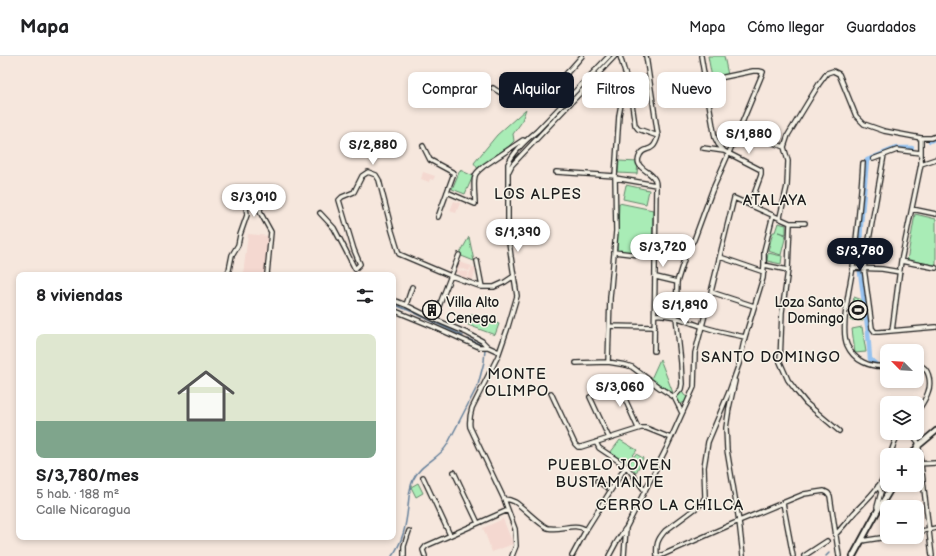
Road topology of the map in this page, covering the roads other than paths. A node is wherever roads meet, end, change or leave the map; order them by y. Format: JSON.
{"nodes":[{"id":1,"x":582,"y":56,"type":"edge"},
{"id":2,"x":609,"y":56,"type":"edge"},
{"id":3,"x":615,"y":56,"type":"edge"},
{"id":4,"x":620,"y":56,"type":"edge"},
{"id":5,"x":646,"y":56,"type":"edge"},
{"id":6,"x":701,"y":56,"type":"edge"},
{"id":7,"x":624,"y":72,"type":"edge"},
{"id":8,"x":704,"y":72,"type":"edge"},
{"id":9,"x":726,"y":77,"type":"edge"},
{"id":10,"x":493,"y":88,"type":"dead end"},
{"id":11,"x":620,"y":108,"type":"edge"},
{"id":12,"x":633,"y":108,"type":"edge"},
{"id":13,"x":710,"y":108,"type":"edge"},
{"id":14,"x":739,"y":130,"type":"junction"},
{"id":15,"x":658,"y":136,"type":"junction"},
{"id":16,"x":936,"y":136,"type":"edge"},
{"id":17,"x":921,"y":138,"type":"junction"},
{"id":18,"x":525,"y":141,"type":"junction"},
{"id":19,"x":423,"y":146,"type":"dead end"},
{"id":20,"x":784,"y":147,"type":"junction"},
{"id":21,"x":703,"y":148,"type":"dead end"},
{"id":22,"x":724,"y":151,"type":"junction"},
{"id":23,"x":728,"y":153,"type":"junction"},
{"id":24,"x":921,"y":153,"type":"junction"},
{"id":25,"x":884,"y":155,"type":"junction"},
{"id":26,"x":873,"y":159,"type":"dead end"},
{"id":27,"x":936,"y":159,"type":"edge"},
{"id":28,"x":863,"y":163,"type":"dead end"},
{"id":29,"x":921,"y":164,"type":"junction"},
{"id":30,"x":508,"y":172,"type":"junction"},
{"id":31,"x":556,"y":172,"type":"dead end"},
{"id":32,"x":616,"y":177,"type":"junction"},
{"id":33,"x":656,"y":185,"type":"junction"},
{"id":34,"x":447,"y":192,"type":"junction"},
{"id":35,"x":751,"y":206,"type":"junction"},
{"id":36,"x":912,"y":209,"type":"junction"},
{"id":37,"x":320,"y":213,"type":"dead end"},
{"id":38,"x":936,"y":214,"type":"edge"},
{"id":39,"x":773,"y":215,"type":"junction"},
{"id":40,"x":438,"y":217,"type":"dead end"},
{"id":41,"x":780,"y":218,"type":"junction"},
{"id":42,"x":790,"y":222,"type":"junction"},
{"id":43,"x":806,"y":223,"type":"dead end"},
{"id":44,"x":614,"y":252,"type":"junction"},
{"id":45,"x":459,"y":255,"type":"dead end"},
{"id":46,"x":656,"y":257,"type":"junction"},
{"id":47,"x":720,"y":257,"type":"junction"},
{"id":48,"x":477,"y":261,"type":"dead end"},
{"id":49,"x":901,"y":261,"type":"junction"},
{"id":50,"x":764,"y":265,"type":"junction"},
{"id":51,"x":853,"y":268,"type":"junction"},
{"id":52,"x":864,"y":268,"type":"junction"},
{"id":53,"x":936,"y":268,"type":"edge"},
{"id":54,"x":788,"y":270,"type":"junction"},
{"id":55,"x":228,"y":272,"type":"edge"},
{"id":56,"x":267,"y":272,"type":"edge"},
{"id":57,"x":764,"y":272,"type":"junction"},
{"id":58,"x":900,"y":272,"type":"junction"},
{"id":59,"x":451,"y":276,"type":"junction"},
{"id":60,"x":514,"y":276,"type":"junction"},
{"id":61,"x":656,"y":277,"type":"junction"},
{"id":62,"x":677,"y":282,"type":"junction"},
{"id":63,"x":412,"y":287,"type":"dead end"},
{"id":64,"x":482,"y":287,"type":"junction"},
{"id":65,"x":711,"y":292,"type":"junction"},
{"id":66,"x":396,"y":301,"type":"edge"},
{"id":67,"x":406,"y":305,"type":"junction"},
{"id":68,"x":754,"y":306,"type":"junction"},
{"id":69,"x":396,"y":311,"type":"edge"},
{"id":70,"x":655,"y":315,"type":"junction"},
{"id":71,"x":676,"y":318,"type":"junction"},
{"id":72,"x":434,"y":319,"type":"junction"},
{"id":73,"x":609,"y":326,"type":"junction"},
{"id":74,"x":702,"y":326,"type":"junction"},
{"id":75,"x":655,"y":327,"type":"junction"},
{"id":76,"x":936,"y":327,"type":"edge"},
{"id":77,"x":892,"y":331,"type":"junction"},
{"id":78,"x":744,"y":338,"type":"junction"},
{"id":79,"x":487,"y":348,"type":"junction"},
{"id":80,"x":654,"y":351,"type":"dead end"},
{"id":81,"x":499,"y":352,"type":"junction"},
{"id":82,"x":608,"y":362,"type":"junction"},
{"id":83,"x":576,"y":363,"type":"dead end"},
{"id":84,"x":738,"y":364,"type":"junction"},
{"id":85,"x":880,"y":366,"type":"edge"},
{"id":86,"x":924,"y":368,"type":"edge"},
{"id":87,"x":617,"y":381,"type":"dead end"},
{"id":88,"x":551,"y":393,"type":"dead end"},
{"id":89,"x":590,"y":397,"type":"dead end"},
{"id":90,"x":674,"y":397,"type":"junction"},
{"id":91,"x":924,"y":402,"type":"edge"},
{"id":92,"x":682,"y":413,"type":"junction"},
{"id":93,"x":638,"y":428,"type":"junction"},
{"id":94,"x":936,"y":430,"type":"edge"},
{"id":95,"x":839,"y":431,"type":"dead end"},
{"id":96,"x":609,"y":438,"type":"junction"},
{"id":97,"x":671,"y":438,"type":"junction"},
{"id":98,"x":916,"y":440,"type":"edge"},
{"id":99,"x":596,"y":442,"type":"junction"},
{"id":100,"x":918,"y":446,"type":"joint"},
{"id":101,"x":936,"y":463,"type":"edge"},
{"id":102,"x":924,"y":464,"type":"edge"},
{"id":103,"x":626,"y":466,"type":"junction"},
{"id":104,"x":454,"y":472,"type":"dead end"},
{"id":105,"x":423,"y":477,"type":"dead end"},
{"id":106,"x":597,"y":482,"type":"dead end"},
{"id":107,"x":880,"y":482,"type":"edge"},
{"id":108,"x":878,"y":486,"type":"junction"},
{"id":109,"x":611,"y":490,"type":"junction"},
{"id":110,"x":645,"y":492,"type":"junction"},
{"id":111,"x":889,"y":492,"type":"edge"},
{"id":112,"x":923,"y":492,"type":"edge"},
{"id":113,"x":504,"y":500,"type":"junction"},
{"id":114,"x":783,"y":502,"type":"junction"},
{"id":115,"x":508,"y":510,"type":"junction"},
{"id":116,"x":878,"y":510,"type":"junction"},
{"id":117,"x":739,"y":521,"type":"junction"},
{"id":118,"x":478,"y":523,"type":"junction"},
{"id":119,"x":626,"y":528,"type":"junction"},
{"id":120,"x":936,"y":528,"type":"edge"},
{"id":121,"x":929,"y":529,"type":"junction"},
{"id":122,"x":409,"y":530,"type":"dead end"},
{"id":123,"x":586,"y":530,"type":"junction"},
{"id":124,"x":924,"y":530,"type":"edge"},
{"id":125,"x":835,"y":535,"type":"junction"},
{"id":126,"x":450,"y":536,"type":"junction"},
{"id":127,"x":880,"y":538,"type":"edge"},
{"id":128,"x":827,"y":541,"type":"dead end"},
{"id":129,"x":861,"y":541,"type":"junction"},
{"id":130,"x":404,"y":556,"type":"edge"},
{"id":131,"x":425,"y":556,"type":"edge"},
{"id":132,"x":512,"y":556,"type":"edge"},
{"id":133,"x":572,"y":556,"type":"edge"},
{"id":134,"x":609,"y":556,"type":"edge"},
{"id":135,"x":624,"y":556,"type":"edge"},
{"id":136,"x":658,"y":556,"type":"edge"},
{"id":137,"x":743,"y":556,"type":"edge"},
{"id":138,"x":793,"y":556,"type":"edge"},
{"id":139,"x":804,"y":556,"type":"edge"},
{"id":140,"x":839,"y":556,"type":"edge"},
{"id":141,"x":853,"y":556,"type":"edge"},
{"id":142,"x":932,"y":556,"type":"edge"}],
"edges":[{"from":1,"to":10,"type":"street"},
{"from":2,"to":18,"type":"street"},
{"from":3,"to":30,"type":"street"},
{"from":4,"to":7,"type":"street"},
{"from":5,"to":15,"type":"street"},
{"from":6,"to":8,"type":"street"},
{"from":9,"to":14,"type":"street"},
{"from":11,"to":32,"type":"street"},
{"from":12,"to":15,"type":"street"},
{"from":13,"to":22,"type":"street"},
{"from":14,"to":20,"type":"street"},
{"from":14,"to":23,"type":"street"},
{"from":15,"to":33,"type":"street"},
{"from":16,"to":17,"type":"street"},
{"from":17,"to":20,"type":"street"},
{"from":17,"to":24,"type":"street"},
{"from":18,"to":30,"type":"street"},
{"from":18,"to":34,"type":"street"},
{"from":19,"to":34,"type":"street"},
{"from":20,"to":41,"type":"street"},
{"from":21,"to":22,"type":"street"},
{"from":22,"to":23,"type":"street"},
{"from":23,"to":35,"type":"street"},
{"from":23,"to":62,"type":"street"},
{"from":24,"to":25,"type":"street"},
{"from":24,"to":29,"type":"street"},
{"from":25,"to":26,"type":"street"},
{"from":25,"to":52,"type":"street"},
{"from":27,"to":29,"type":"street"},
{"from":28,"to":51,"type":"street"},
{"from":29,"to":36,"type":"street"},
{"from":30,"to":60,"type":"street"},
{"from":31,"to":32,"type":"street"},
{"from":32,"to":33,"type":"street"},
{"from":32,"to":44,"type":"street"},
{"from":33,"to":46,"type":"street"},
{"from":34,"to":40,"type":"street"},
{"from":35,"to":39,"type":"street"},
{"from":35,"to":47,"type":"street"},
{"from":36,"to":38,"type":"street"},
{"from":36,"to":49,"type":"street"},
{"from":37,"to":59,"type":"street"},
{"from":39,"to":41,"type":"street"},
{"from":39,"to":50,"type":"street"},
{"from":41,"to":42,"type":"street"},
{"from":42,"to":43,"type":"street"},
{"from":42,"to":54,"type":"street"},
{"from":44,"to":46,"type":"street"},
{"from":44,"to":73,"type":"street"},
{"from":45,"to":59,"type":"street"},
{"from":46,"to":61,"type":"street"},
{"from":47,"to":57,"type":"street"},
{"from":47,"to":65,"type":"street"},
{"from":48,"to":64,"type":"street"},
{"from":49,"to":53,"type":"street"},
{"from":49,"to":58,"type":"street"},
{"from":50,"to":54,"type":"street"},
{"from":50,"to":57,"type":"street"},
{"from":51,"to":52,"type":"street"},
{"from":51,"to":85,"type":"street"},
{"from":52,"to":58,"type":"street"},
{"from":52,"to":77,"type":"street"},
{"from":54,"to":95,"type":"street"},
{"from":55,"to":56,"type":"street"},
{"from":57,"to":68,"type":"street"},
{"from":58,"to":77,"type":"street"},
{"from":59,"to":64,"type":"street"},
{"from":59,"to":72,"type":"street"},
{"from":60,"to":64,"type":"street"},
{"from":60,"to":81,"type":"street"},
{"from":61,"to":62,"type":"street"},
{"from":61,"to":70,"type":"street"},
{"from":62,"to":71,"type":"street"},
{"from":63,"to":67,"type":"street"},
{"from":65,"to":68,"type":"street"},
{"from":65,"to":74,"type":"street"},
{"from":66,"to":67,"type":"street"},
{"from":67,"to":72,"type":"street"},
{"from":68,"to":78,"type":"street"},
{"from":69,"to":79,"type":"street"},
{"from":70,"to":71,"type":"street"},
{"from":70,"to":75,"type":"street"},
{"from":71,"to":74,"type":"street"},
{"from":71,"to":90,"type":"street"},
{"from":72,"to":79,"type":"street"},
{"from":73,"to":75,"type":"street"},
{"from":73,"to":82,"type":"street"},
{"from":74,"to":78,"type":"street"},
{"from":74,"to":92,"type":"street"},
{"from":75,"to":80,"type":"street"},
{"from":76,"to":77,"type":"street"},
{"from":78,"to":84,"type":"street"},
{"from":79,"to":81,"type":"street"},
{"from":81,"to":113,"type":"street"},
{"from":82,"to":83,"type":"street"},
{"from":82,"to":90,"type":"street"},
{"from":84,"to":117,"type":"street"},
{"from":84,"to":136,"type":"street"},
{"from":86,"to":91,"type":"street"},
{"from":87,"to":93,"type":"street"},
{"from":88,"to":99,"type":"street"},
{"from":89,"to":96,"type":"street"},
{"from":90,"to":92,"type":"street"},
{"from":92,"to":97,"type":"street"},
{"from":93,"to":96,"type":"street"},
{"from":93,"to":97,"type":"street"},
{"from":94,"to":100,"type":"street"},
{"from":96,"to":99,"type":"street"},
{"from":97,"to":110,"type":"street"},
{"from":98,"to":100,"type":"street"},
{"from":99,"to":103,"type":"street"},
{"from":101,"to":102,"type":"street"},
{"from":103,"to":109,"type":"street"},
{"from":103,"to":110,"type":"street"},
{"from":104,"to":118,"type":"street"},
{"from":105,"to":126,"type":"street"},
{"from":106,"to":109,"type":"street"},
{"from":107,"to":108,"type":"street"},
{"from":108,"to":116,"type":"street"},
{"from":108,"to":125,"type":"street"},
{"from":109,"to":123,"type":"street"},
{"from":110,"to":119,"type":"street"},
{"from":111,"to":116,"type":"street"},
{"from":112,"to":121,"type":"street"},
{"from":113,"to":115,"type":"street"},
{"from":113,"to":123,"type":"street"},
{"from":114,"to":117,"type":"street"},
{"from":114,"to":125,"type":"street"},
{"from":114,"to":138,"type":"street"},
{"from":115,"to":118,"type":"street"},
{"from":115,"to":132,"type":"street"},
{"from":116,"to":129,"type":"street"},
{"from":117,"to":136,"type":"street"},
{"from":117,"to":137,"type":"street"},
{"from":118,"to":126,"type":"street"},
{"from":119,"to":134,"type":"street"},
{"from":119,"to":135,"type":"street"},
{"from":120,"to":121,"type":"street"},
{"from":121,"to":124,"type":"street"},
{"from":121,"to":142,"type":"street"},
{"from":122,"to":130,"type":"street"},
{"from":123,"to":133,"type":"street"},
{"from":125,"to":140,"type":"street"},
{"from":126,"to":131,"type":"street"},
{"from":127,"to":129,"type":"street"},
{"from":128,"to":139,"type":"street"},
{"from":129,"to":141,"type":"street"}]}
